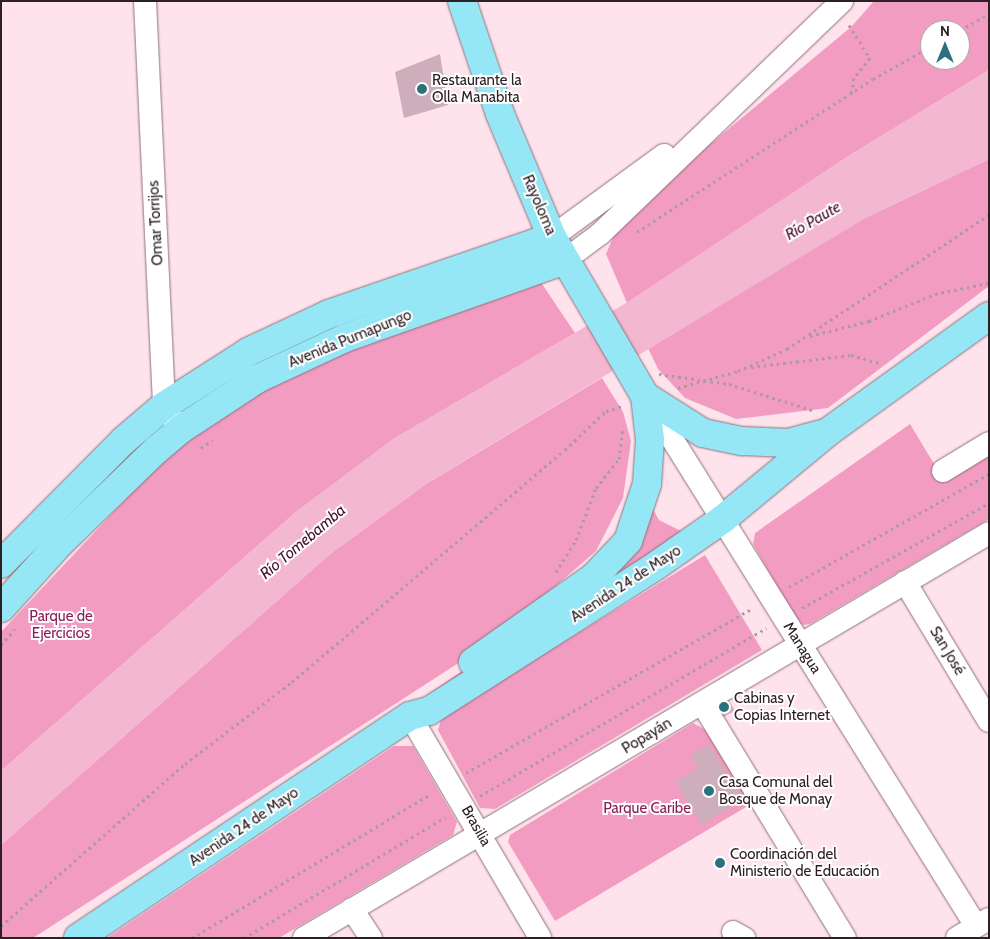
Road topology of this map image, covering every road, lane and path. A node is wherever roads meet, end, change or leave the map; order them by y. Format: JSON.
{"nodes":[{"id":1,"x":145,"y":1,"type":"edge"},
{"id":2,"x":462,"y":1,"type":"edge"},
{"id":3,"x":839,"y":5,"type":"edge"},
{"id":4,"x":989,"y":14,"type":"edge"},
{"id":5,"x":970,"y":24,"type":"edge"},
{"id":6,"x":920,"y":53,"type":"edge"},
{"id":7,"x":851,"y":95,"type":"junction"},
{"id":8,"x":724,"y":112,"type":"junction"},
{"id":9,"x":989,"y":215,"type":"edge"},
{"id":10,"x":630,"y":236,"type":"dead end"},
{"id":11,"x":552,"y":237,"type":"junction"},
{"id":12,"x":569,"y":266,"type":"junction"},
{"id":13,"x":989,"y":283,"type":"edge"},
{"id":14,"x":989,"y":316,"type":"edge"},
{"id":15,"x":810,"y":336,"type":"junction"},
{"id":16,"x":747,"y":367,"type":"junction"},
{"id":17,"x":905,"y":378,"type":"junction"},
{"id":18,"x":704,"y":379,"type":"junction"},
{"id":19,"x":638,"y":394,"type":"junction"},
{"id":20,"x":164,"y":406,"type":"junction"},
{"id":21,"x":839,"y":425,"type":"junction"},
{"id":22,"x":703,"y":433,"type":"joint"},
{"id":23,"x":218,"y":436,"type":"dead end"},
{"id":24,"x":187,"y":439,"type":"junction"},
{"id":25,"x":989,"y":443,"type":"edge"},
{"id":26,"x":943,"y":471,"type":"dead end"},
{"id":27,"x":989,"y":474,"type":"edge"},
{"id":28,"x":647,"y":484,"type":"joint"},
{"id":29,"x":989,"y":503,"type":"edge"},
{"id":30,"x":723,"y":519,"type":"junction"},
{"id":31,"x":989,"y":533,"type":"edge"},
{"id":32,"x":1,"y":564,"type":"edge"},
{"id":33,"x":553,"y":579,"type":"dead end"},
{"id":34,"x":905,"y":582,"type":"junction"},
{"id":35,"x":770,"y":598,"type":"junction"},
{"id":36,"x":12,"y":614,"type":"edge"},
{"id":37,"x":783,"y":618,"type":"junction"},
{"id":38,"x":2,"y":643,"type":"edge"},
{"id":39,"x":798,"y":644,"type":"junction"},
{"id":40,"x":702,"y":703,"type":"junction"},
{"id":41,"x":410,"y":716,"type":"junction"},
{"id":42,"x":989,"y":721,"type":"edge"},
{"id":43,"x":450,"y":782,"type":"junction"},
{"id":44,"x":464,"y":806,"type":"junction"},
{"id":45,"x":481,"y":835,"type":"junction"},
{"id":46,"x":352,"y":909,"type":"junction"},
{"id":47,"x":1,"y":926,"type":"edge"},
{"id":48,"x":974,"y":928,"type":"edge"},
{"id":49,"x":78,"y":938,"type":"edge"},
{"id":50,"x":192,"y":938,"type":"edge"},
{"id":51,"x":244,"y":938,"type":"edge"},
{"id":52,"x":304,"y":938,"type":"edge"},
{"id":53,"x":371,"y":938,"type":"edge"},
{"id":54,"x":540,"y":938,"type":"edge"},
{"id":55,"x":845,"y":938,"type":"edge"}],
"edges":[{"from":1,"to":20,"type":"street","name":"Omar Torrijos"},
{"from":2,"to":11,"type":"main road","name":"Rayoloma"},
{"from":3,"to":7,"type":"path"},
{"from":3,"to":8,"type":"street","name":"Avenida Pumapungo"},
{"from":4,"to":5,"type":"path"},
{"from":6,"to":7,"type":"path"},
{"from":7,"to":10,"type":"path"},
{"from":8,"to":11,"type":"street","name":"Avenida Pumapungo"},
{"from":8,"to":12,"type":"street","name":"Avenida Pumapungo"},
{"from":9,"to":15,"type":"path"},
{"from":11,"to":12,"type":"main road","name":"Rayoloma"},
{"from":11,"to":20,"type":"main road","name":"Avenida Pumapungo"},
{"from":12,"to":19,"type":"main road","name":"Rayoloma"},
{"from":12,"to":24,"type":"main road","name":"Avenida Pumapungo"},
{"from":13,"to":15,"type":"path"},
{"from":14,"to":17,"type":"main road","name":"Avenida 24 de Mayo"},
{"from":15,"to":16,"type":"path"},
{"from":16,"to":17,"type":"path"},
{"from":16,"to":18,"type":"path"},
{"from":17,"to":21,"type":"main road","name":"Avenida 24 de Mayo"},
{"from":18,"to":19,"type":"path"},
{"from":18,"to":19,"type":"path"},
{"from":18,"to":21,"type":"path"},
{"from":19,"to":22,"type":"main road","name":"Rayoloma"},
{"from":19,"to":28,"type":"main road","name":"Rayoloma"},
{"from":19,"to":30,"type":"street","name":"Managua"},
{"from":19,"to":33,"type":"path"},
{"from":19,"to":47,"type":"path"},
{"from":20,"to":24,"type":"street"},
{"from":20,"to":32,"type":"main road","name":"Avenida Pumapungo"},
{"from":21,"to":22,"type":"main road","name":"Avenida 24 de Mayo"},
{"from":21,"to":30,"type":"main road","name":"Avenida 24 de Mayo"},
{"from":23,"to":24,"type":"path"},
{"from":24,"to":36,"type":"main road","name":"Avenida Pumapungo"},
{"from":25,"to":26,"type":"street"},
{"from":27,"to":35,"type":"path"},
{"from":28,"to":41,"type":"main road","name":"Avenida 24 de Mayo"},
{"from":29,"to":37,"type":"path"},
{"from":30,"to":35,"type":"street","name":"Managua"},
{"from":30,"to":41,"type":"main road","name":"Avenida 24 de Mayo"},
{"from":31,"to":34,"type":"street","name":"Popayán"},
{"from":34,"to":39,"type":"street","name":"Popayán"},
{"from":34,"to":42,"type":"street","name":"San José"},
{"from":35,"to":37,"type":"street","name":"Managua"},
{"from":35,"to":43,"type":"path"},
{"from":36,"to":38,"type":"path"},
{"from":37,"to":39,"type":"street","name":"Managua"},
{"from":37,"to":44,"type":"path"},
{"from":39,"to":40,"type":"street","name":"Popayán"},
{"from":39,"to":48,"type":"street","name":"Managua"},
{"from":40,"to":45,"type":"street","name":"Popayán"},
{"from":40,"to":55,"type":"street"},
{"from":41,"to":43,"type":"street","name":"Brasilia"},
{"from":41,"to":49,"type":"main road","name":"Avenida 24 de Mayo"},
{"from":43,"to":44,"type":"street","name":"Brasilia"},
{"from":43,"to":50,"type":"path"},
{"from":44,"to":45,"type":"street","name":"Brasilia"},
{"from":44,"to":51,"type":"path"},
{"from":45,"to":46,"type":"street","name":"Popayán"},
{"from":45,"to":54,"type":"street","name":"Brasilia"},
{"from":46,"to":52,"type":"street","name":"Popayán"},
{"from":46,"to":53,"type":"street"}]}
